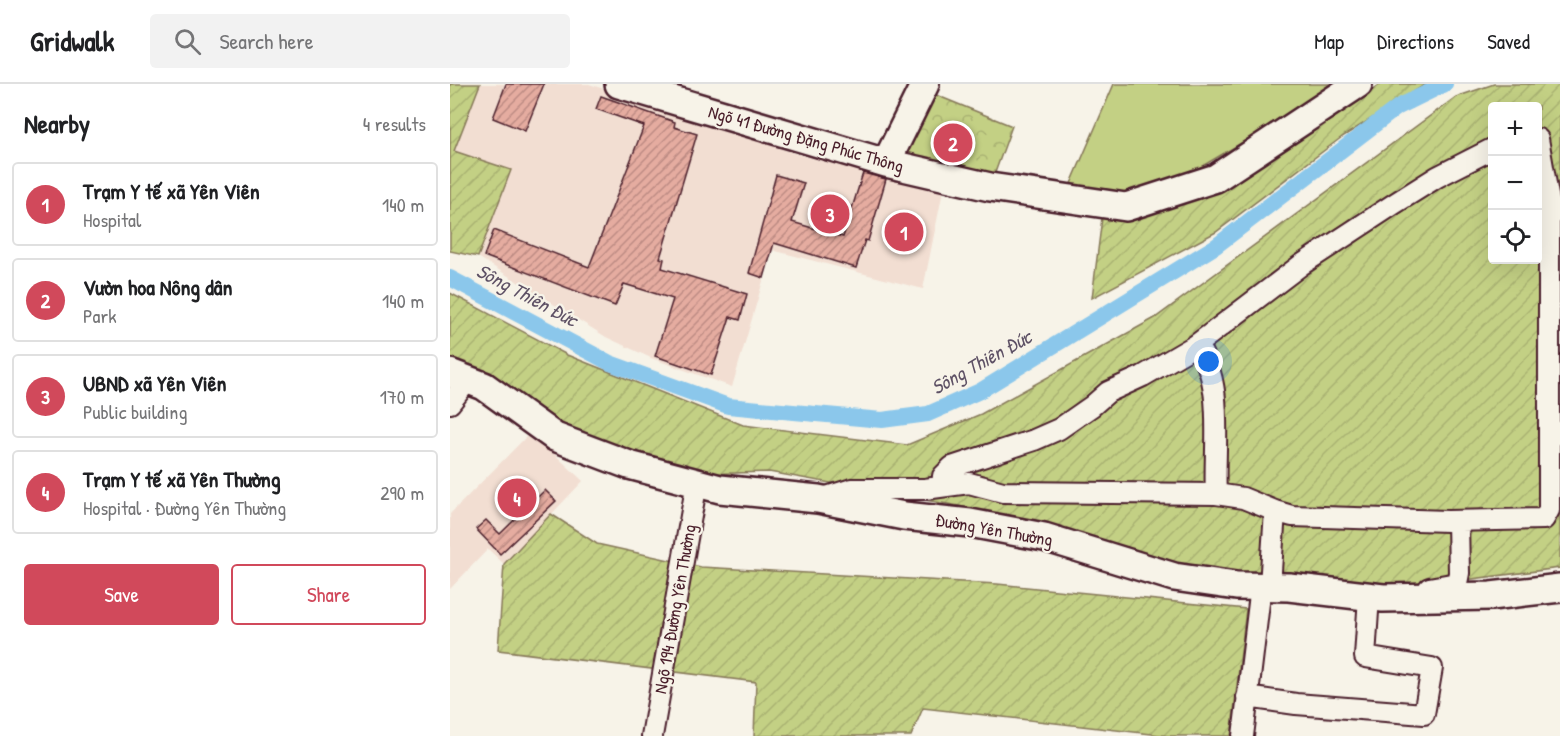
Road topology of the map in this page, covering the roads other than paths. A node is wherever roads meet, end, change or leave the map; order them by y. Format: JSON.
{"nodes":[{"id":1,"x":619,"y":84,"type":"edge"},
{"id":2,"x":925,"y":84,"type":"edge"},
{"id":3,"x":1358,"y":84,"type":"edge"},
{"id":4,"x":1542,"y":149,"type":"edge"},
{"id":5,"x":1488,"y":151,"type":"edge"},
{"id":6,"x":886,"y":163,"type":"junction"},
{"id":7,"x":1553,"y":176,"type":"edge"},
{"id":8,"x":1196,"y":345,"type":"junction"},
{"id":9,"x":459,"y":376,"type":"edge"},
{"id":10,"x":450,"y":403,"type":"edge"},
{"id":11,"x":697,"y":482,"type":"junction"},
{"id":12,"x":942,"y":485,"type":"junction"},
{"id":13,"x":1216,"y":494,"type":"junction"},
{"id":14,"x":818,"y":499,"type":"junction"},
{"id":15,"x":1275,"y":512,"type":"junction"},
{"id":16,"x":1458,"y":521,"type":"junction"},
{"id":17,"x":1552,"y":521,"type":"edge"},
{"id":18,"x":1265,"y":586,"type":"junction"},
{"id":19,"x":1560,"y":588,"type":"edge"},
{"id":20,"x":1369,"y":596,"type":"junction"},
{"id":21,"x":1406,"y":596,"type":"junction"},
{"id":22,"x":1248,"y":697,"type":"junction"},
{"id":23,"x":652,"y":736,"type":"edge"},
{"id":24,"x":1243,"y":736,"type":"edge"}],
"edges":[{"from":1,"to":6,"type":"main road","name":"Ngõ 41 Đường Đặng Phúc Thông"},
{"from":2,"to":6,"type":"main road"},
{"from":3,"to":6,"type":"main road","name":"Ngõ 41 Đường Đặng Phúc Thông"},
{"from":4,"to":7,"type":"street"},
{"from":5,"to":8,"type":"street"},
{"from":7,"to":17,"type":"street"},
{"from":8,"to":12,"type":"street"},
{"from":8,"to":13,"type":"street"},
{"from":9,"to":10,"type":"street"},
{"from":9,"to":11,"type":"main road","name":"Đường Yên Thường"},
{"from":11,"to":14,"type":"main road","name":"Đường Yên Thường"},
{"from":11,"to":23,"type":"street","name":"Ngõ 194 Đường Yên Thường"},
{"from":12,"to":13,"type":"street"},
{"from":12,"to":14,"type":"street"},
{"from":13,"to":15,"type":"street"},
{"from":14,"to":18,"type":"main road","name":"Đường Yên Thường"},
{"from":15,"to":16,"type":"street"},
{"from":15,"to":18,"type":"street"},
{"from":16,"to":17,"type":"street"},
{"from":16,"to":21,"type":"street"},
{"from":18,"to":20,"type":"main road","name":"Đường Yên Thường"},
{"from":18,"to":22,"type":"street"},
{"from":19,"to":21,"type":"main road","name":"Đường Yên Thường"},
{"from":20,"to":21,"type":"main road","name":"Đường Yên Thường"},
{"from":20,"to":22,"type":"street"},
{"from":22,"to":24,"type":"street"}]}
